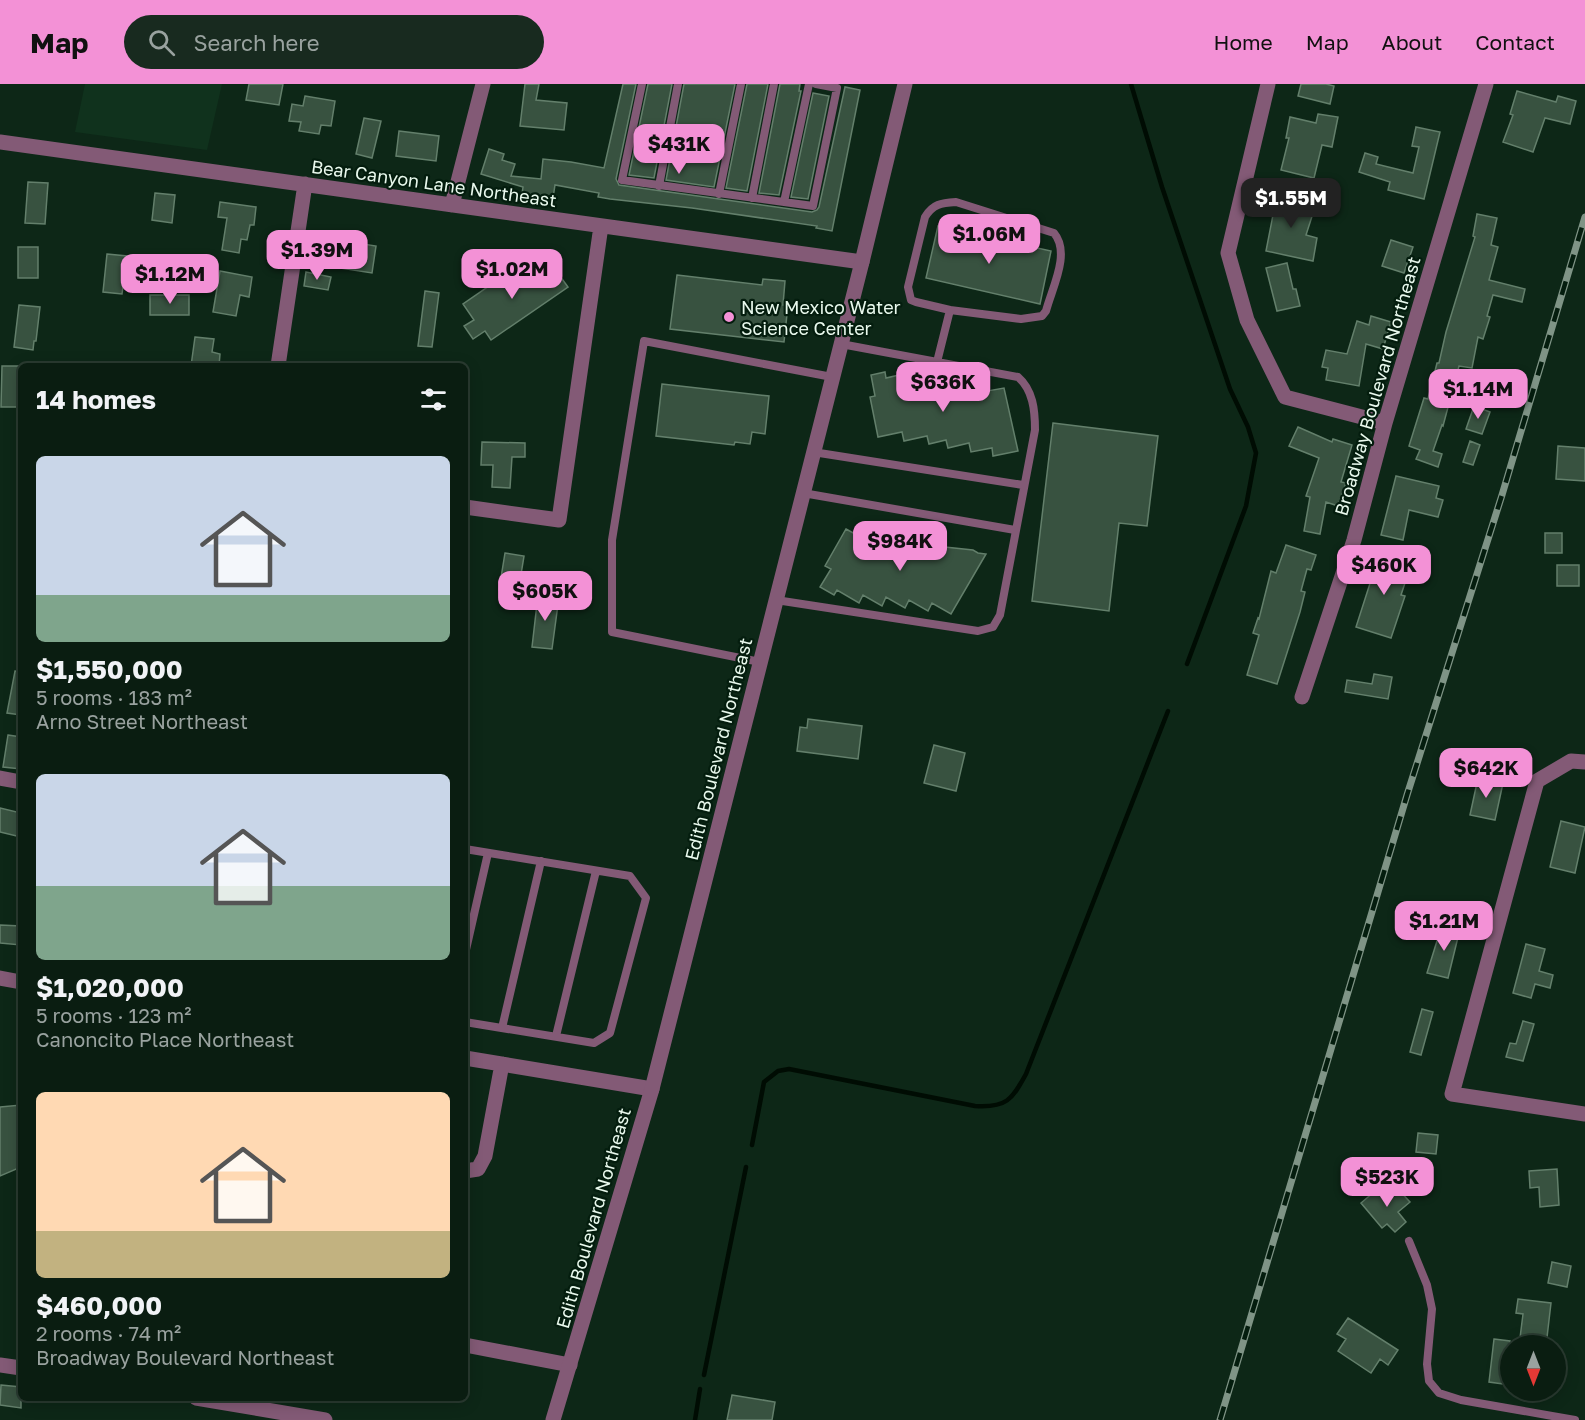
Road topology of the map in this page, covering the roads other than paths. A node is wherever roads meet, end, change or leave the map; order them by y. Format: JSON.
{"nodes":[{"id":1,"x":483,"y":84,"type":"edge"},
{"id":2,"x":642,"y":84,"type":"edge"},
{"id":3,"x":678,"y":84,"type":"edge"},
{"id":4,"x":741,"y":84,"type":"edge"},
{"id":5,"x":774,"y":84,"type":"edge"},
{"id":6,"x":809,"y":84,"type":"edge"},
{"id":7,"x":816,"y":84,"type":"edge"},
{"id":8,"x":905,"y":84,"type":"edge"},
{"id":9,"x":1268,"y":84,"type":"edge"},
{"id":10,"x":1486,"y":84,"type":"edge"},
{"id":11,"x":0,"y":142,"type":"edge"},
{"id":12,"x":305,"y":184,"type":"junction"},
{"id":13,"x":659,"y":186,"type":"junction"},
{"id":14,"x":719,"y":194,"type":"junction"},
{"id":15,"x":752,"y":198,"type":"junction"},
{"id":16,"x":784,"y":202,"type":"junction"},
{"id":17,"x":452,"y":205,"type":"junction"},
{"id":18,"x":601,"y":226,"type":"junction"},
{"id":19,"x":862,"y":262,"type":"junction"},
{"id":20,"x":950,"y":310,"type":"junction"},
{"id":21,"x":841,"y":344,"type":"junction"},
{"id":22,"x":937,"y":362,"type":"junction"},
{"id":23,"x":278,"y":363,"type":"edge"},
{"id":24,"x":832,"y":377,"type":"junction"},
{"id":25,"x":1385,"y":423,"type":"junction"},
{"id":26,"x":813,"y":452,"type":"junction"},
{"id":27,"x":1023,"y":485,"type":"junction"},
{"id":28,"x":803,"y":493,"type":"junction"},
{"id":29,"x":468,"y":507,"type":"edge"},
{"id":30,"x":1015,"y":530,"type":"junction"},
{"id":31,"x":776,"y":600,"type":"junction"},
{"id":32,"x":760,"y":662,"type":"junction"},
{"id":33,"x":1302,"y":697,"type":"dead end"},
{"id":34,"x":1585,"y":762,"type":"edge"},
{"id":35,"x":0,"y":778,"type":"edge"},
{"id":36,"x":18,"y":781,"type":"edge"},
{"id":37,"x":468,"y":850,"type":"edge"},
{"id":38,"x":488,"y":853,"type":"junction"},
{"id":39,"x":541,"y":861,"type":"junction"},
{"id":40,"x":596,"y":871,"type":"junction"},
{"id":41,"x":468,"y":941,"type":"edge"},
{"id":42,"x":0,"y":978,"type":"edge"},
{"id":43,"x":18,"y":981,"type":"edge"},
{"id":44,"x":468,"y":1022,"type":"edge"},
{"id":45,"x":502,"y":1028,"type":"junction"},
{"id":46,"x":556,"y":1036,"type":"junction"},
{"id":47,"x":468,"y":1058,"type":"edge"},
{"id":48,"x":502,"y":1064,"type":"junction"},
{"id":49,"x":652,"y":1089,"type":"junction"},
{"id":50,"x":1585,"y":1114,"type":"edge"},
{"id":51,"x":468,"y":1171,"type":"edge"},
{"id":52,"x":1409,"y":1241,"type":"dead end"},
{"id":53,"x":468,"y":1346,"type":"edge"},
{"id":54,"x":0,"y":1365,"type":"edge"},
{"id":55,"x":570,"y":1365,"type":"junction"},
{"id":56,"x":18,"y":1368,"type":"edge"},
{"id":57,"x":214,"y":1401,"type":"edge"},
{"id":58,"x":325,"y":1420,"type":"edge"},
{"id":59,"x":553,"y":1420,"type":"edge"},
{"id":60,"x":1575,"y":1420,"type":"edge"}],
"edges":[{"from":1,"to":17,"type":"street"},
{"from":2,"to":13,"type":"lane"},
{"from":3,"to":13,"type":"lane"},
{"from":4,"to":14,"type":"lane"},
{"from":5,"to":15,"type":"lane"},
{"from":6,"to":16,"type":"lane"},
{"from":7,"to":16,"type":"lane"},
{"from":8,"to":19,"type":"street","name":"Edith Boulevard Northeast"},
{"from":9,"to":25,"type":"street"},
{"from":10,"to":25,"type":"street","name":"Broadway Boulevard Northeast"},
{"from":11,"to":12,"type":"street","name":"Bear Canyon Lane Northeast"},
{"from":12,"to":17,"type":"street","name":"Bear Canyon Lane Northeast"},
{"from":12,"to":23,"type":"street"},
{"from":13,"to":14,"type":"lane"},
{"from":14,"to":15,"type":"lane"},
{"from":15,"to":16,"type":"lane"},
{"from":17,"to":18,"type":"street","name":"Bear Canyon Lane Northeast"},
{"from":18,"to":19,"type":"street","name":"Bear Canyon Lane Northeast"},
{"from":18,"to":29,"type":"street"},
{"from":19,"to":21,"type":"street","name":"Edith Boulevard Northeast"},
{"from":20,"to":20,"type":"lane"},
{"from":20,"to":22,"type":"lane"},
{"from":21,"to":22,"type":"lane"},
{"from":21,"to":24,"type":"street","name":"Edith Boulevard Northeast"},
{"from":22,"to":27,"type":"lane"},
{"from":24,"to":26,"type":"street","name":"Edith Boulevard Northeast"},
{"from":24,"to":32,"type":"lane"},
{"from":25,"to":33,"type":"street","name":"Broadway Boulevard Northeast"},
{"from":26,"to":27,"type":"lane"},
{"from":26,"to":28,"type":"street","name":"Edith Boulevard Northeast"},
{"from":27,"to":30,"type":"lane"},
{"from":28,"to":30,"type":"lane"},
{"from":28,"to":31,"type":"street","name":"Edith Boulevard Northeast"},
{"from":30,"to":31,"type":"lane"},
{"from":31,"to":32,"type":"street","name":"Edith Boulevard Northeast"},
{"from":32,"to":49,"type":"street","name":"Edith Boulevard Northeast"},
{"from":34,"to":50,"type":"street"},
{"from":35,"to":36,"type":"street"},
{"from":37,"to":38,"type":"lane"},
{"from":38,"to":39,"type":"lane"},
{"from":38,"to":41,"type":"lane"},
{"from":39,"to":40,"type":"lane"},
{"from":39,"to":45,"type":"lane"},
{"from":40,"to":46,"type":"lane"},
{"from":40,"to":46,"type":"lane"},
{"from":42,"to":43,"type":"street"},
{"from":44,"to":45,"type":"lane"},
{"from":45,"to":46,"type":"lane"},
{"from":47,"to":48,"type":"street"},
{"from":48,"to":49,"type":"street"},
{"from":48,"to":51,"type":"street"},
{"from":49,"to":55,"type":"street","name":"Edith Boulevard Northeast"},
{"from":52,"to":60,"type":"lane"},
{"from":53,"to":55,"type":"street"},
{"from":54,"to":56,"type":"street"},
{"from":55,"to":59,"type":"street","name":"Edith Boulevard Northeast"},
{"from":57,"to":58,"type":"street"}]}
